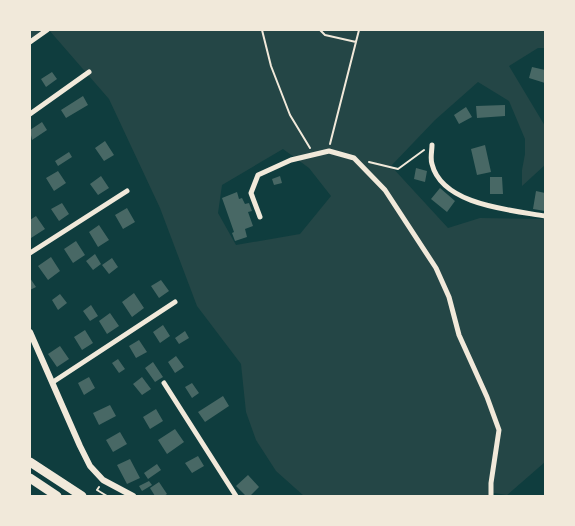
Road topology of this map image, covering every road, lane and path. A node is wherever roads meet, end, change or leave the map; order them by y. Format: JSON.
{"nodes":[{"id":1,"x":47,"y":30,"type":"edge"},
{"id":2,"x":262,"y":30,"type":"edge"},
{"id":3,"x":320,"y":30,"type":"edge"},
{"id":4,"x":359,"y":30,"type":"edge"},
{"id":5,"x":30,"y":42,"type":"edge"},
{"id":6,"x":356,"y":42,"type":"junction"},
{"id":7,"x":89,"y":72,"type":"dead end"},
{"id":8,"x":30,"y":114,"type":"edge"},
{"id":9,"x":432,"y":145,"type":"joint"},
{"id":10,"x":329,"y":151,"type":"junction"},
{"id":11,"x":314,"y":154,"type":"junction"},
{"id":12,"x":354,"y":158,"type":"junction"},
{"id":13,"x":127,"y":191,"type":"dead end"},
{"id":14,"x":545,"y":216,"type":"edge"},
{"id":15,"x":260,"y":217,"type":"dead end"},
{"id":16,"x":30,"y":253,"type":"edge"},
{"id":17,"x":175,"y":302,"type":"dead end"},
{"id":18,"x":30,"y":332,"type":"edge"},
{"id":19,"x":53,"y":382,"type":"junction"},
{"id":20,"x":164,"y":383,"type":"dead end"},
{"id":21,"x":30,"y":462,"type":"edge"},
{"id":22,"x":30,"y":478,"type":"edge"},
{"id":23,"x":103,"y":480,"type":"junction"},
{"id":24,"x":57,"y":496,"type":"edge"},
{"id":25,"x":82,"y":496,"type":"edge"},
{"id":26,"x":107,"y":496,"type":"edge"},
{"id":27,"x":133,"y":496,"type":"edge"},
{"id":28,"x":236,"y":496,"type":"edge"},
{"id":29,"x":491,"y":496,"type":"edge"}],
"edges":[{"from":1,"to":5,"type":"street"},
{"from":2,"to":11,"type":"path"},
{"from":3,"to":6,"type":"path"},
{"from":4,"to":6,"type":"path"},
{"from":6,"to":10,"type":"path"},
{"from":7,"to":8,"type":"street"},
{"from":9,"to":12,"type":"path"},
{"from":9,"to":14,"type":"street"},
{"from":10,"to":11,"type":"street"},
{"from":10,"to":12,"type":"street"},
{"from":11,"to":15,"type":"street"},
{"from":12,"to":29,"type":"street"},
{"from":13,"to":16,"type":"street"},
{"from":17,"to":19,"type":"street"},
{"from":18,"to":19,"type":"street"},
{"from":19,"to":23,"type":"street"},
{"from":20,"to":28,"type":"street"},
{"from":21,"to":25,"type":"highway"},
{"from":22,"to":24,"type":"highway"},
{"from":23,"to":26,"type":"path"},
{"from":23,"to":27,"type":"street"}]}
